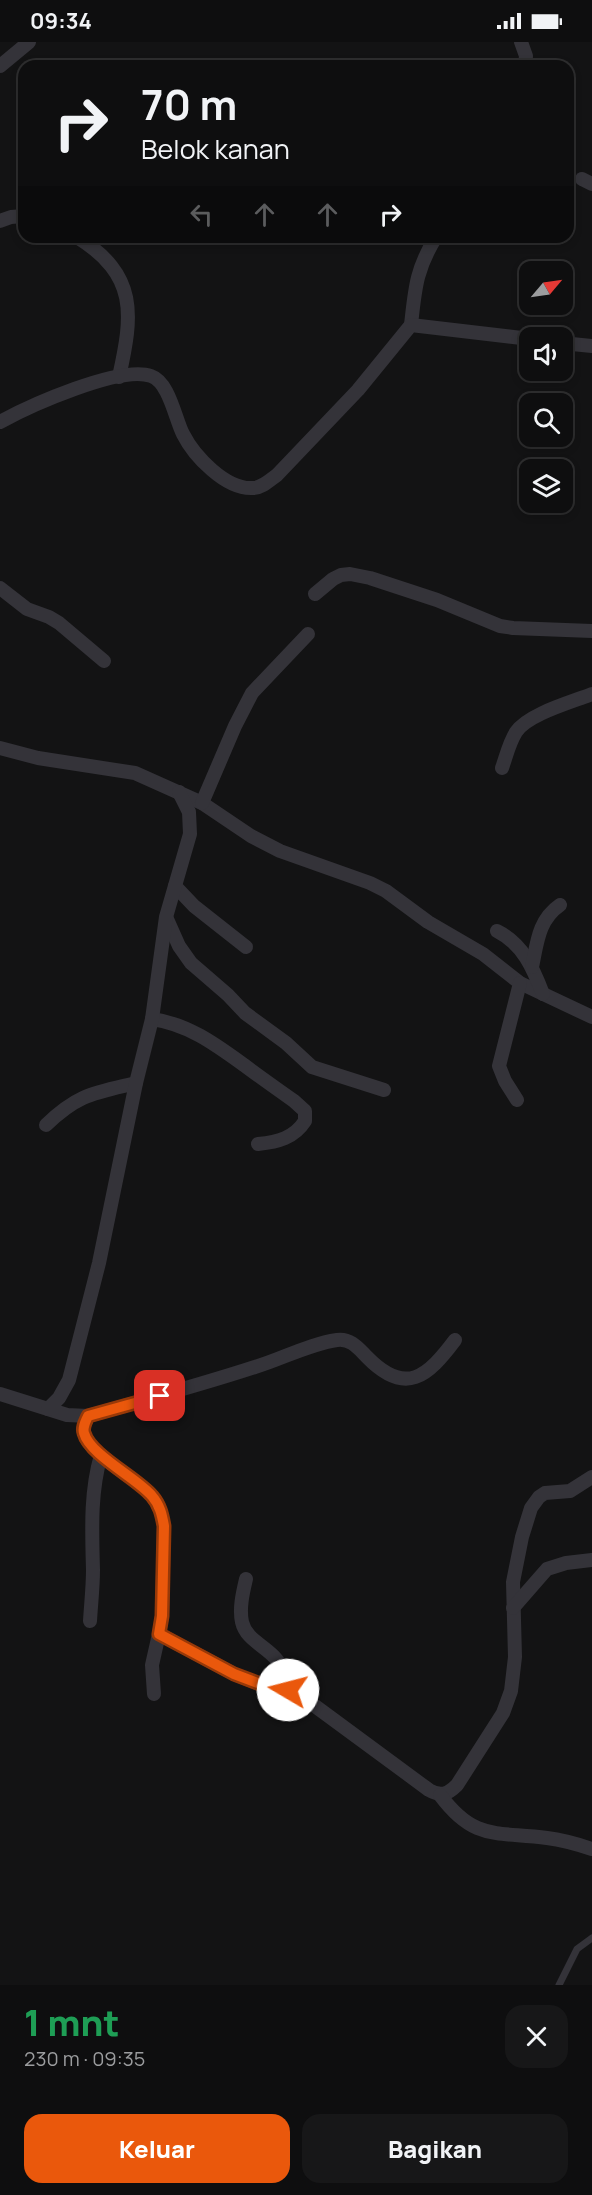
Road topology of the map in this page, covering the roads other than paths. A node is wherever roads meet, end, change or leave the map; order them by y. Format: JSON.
{"nodes":[{"id":1,"x":29,"y":42,"type":"edge"},
{"id":2,"x":521,"y":42,"type":"edge"},
{"id":3,"x":526,"y":60,"type":"edge"},
{"id":4,"x":0,"y":66,"type":"edge"},
{"id":5,"x":18,"y":216,"type":"edge"},
{"id":6,"x":0,"y":221,"type":"edge"},
{"id":7,"x":87,"y":243,"type":"edge"},
{"id":8,"x":432,"y":243,"type":"edge"},
{"id":9,"x":411,"y":325,"type":"junction"},
{"id":10,"x":519,"y":338,"type":"edge"},
{"id":11,"x":573,"y":344,"type":"edge"},
{"id":12,"x":592,"y":346,"type":"edge"},
{"id":13,"x":119,"y":377,"type":"junction"},
{"id":14,"x":0,"y":422,"type":"edge"},
{"id":15,"x":0,"y":588,"type":"edge"},
{"id":16,"x":315,"y":594,"type":"dead end"},
{"id":17,"x":592,"y":631,"type":"edge"},
{"id":18,"x":308,"y":634,"type":"dead end"},
{"id":19,"x":104,"y":661,"type":"dead end"},
{"id":20,"x":592,"y":694,"type":"edge"},
{"id":21,"x":0,"y":748,"type":"edge"},
{"id":22,"x":502,"y":768,"type":"dead end"},
{"id":23,"x":179,"y":792,"type":"junction"},
{"id":24,"x":202,"y":802,"type":"junction"},
{"id":25,"x":175,"y":886,"type":"junction"},
{"id":26,"x":560,"y":905,"type":"dead end"},
{"id":27,"x":166,"y":917,"type":"junction"},
{"id":28,"x":497,"y":930,"type":"dead end"},
{"id":29,"x":246,"y":947,"type":"dead end"},
{"id":30,"x":532,"y":967,"type":"junction"},
{"id":31,"x":520,"y":983,"type":"junction"},
{"id":32,"x":543,"y":994,"type":"junction"},
{"id":33,"x":592,"y":1017,"type":"edge"},
{"id":34,"x":152,"y":1019,"type":"junction"},
{"id":35,"x":136,"y":1083,"type":"junction"},
{"id":36,"x":384,"y":1090,"type":"dead end"},
{"id":37,"x":517,"y":1100,"type":"dead end"},
{"id":38,"x":46,"y":1125,"type":"dead end"},
{"id":39,"x":258,"y":1144,"type":"dead end"},
{"id":40,"x":454,"y":1340,"type":"dead end"},
{"id":41,"x":0,"y":1394,"type":"edge"},
{"id":42,"x":48,"y":1409,"type":"junction"},
{"id":43,"x":88,"y":1416,"type":"junction"},
{"id":44,"x":102,"y":1455,"type":"junction"},
{"id":45,"x":592,"y":1477,"type":"edge"},
{"id":46,"x":592,"y":1560,"type":"edge"},
{"id":47,"x":246,"y":1579,"type":"dead end"},
{"id":48,"x":513,"y":1608,"type":"junction"},
{"id":49,"x":90,"y":1621,"type":"dead end"},
{"id":50,"x":159,"y":1634,"type":"junction"},
{"id":51,"x":154,"y":1694,"type":"dead end"},
{"id":52,"x":289,"y":1695,"type":"junction"},
{"id":53,"x":440,"y":1795,"type":"junction"},
{"id":54,"x":592,"y":1849,"type":"edge"},
{"id":55,"x":592,"y":1938,"type":"edge"},
{"id":56,"x":559,"y":1985,"type":"edge"}],
"edges":[{"from":1,"to":4,"type":"street"},
{"from":2,"to":3,"type":"street"},
{"from":5,"to":6,"type":"street"},
{"from":7,"to":13,"type":"street"},
{"from":8,"to":9,"type":"street"},
{"from":9,"to":10,"type":"street"},
{"from":9,"to":13,"type":"street"},
{"from":11,"to":12,"type":"street"},
{"from":13,"to":14,"type":"street"},
{"from":15,"to":19,"type":"street"},
{"from":16,"to":17,"type":"street"},
{"from":18,"to":24,"type":"street"},
{"from":20,"to":22,"type":"street"},
{"from":21,"to":23,"type":"street"},
{"from":23,"to":24,"type":"street"},
{"from":23,"to":25,"type":"street"},
{"from":24,"to":31,"type":"street"},
{"from":25,"to":27,"type":"street"},
{"from":25,"to":29,"type":"street"},
{"from":26,"to":30,"type":"street"},
{"from":27,"to":34,"type":"street"},
{"from":27,"to":36,"type":"street"},
{"from":28,"to":30,"type":"street"},
{"from":30,"to":32,"type":"street"},
{"from":31,"to":32,"type":"street"},
{"from":31,"to":37,"type":"street"},
{"from":32,"to":33,"type":"street"},
{"from":34,"to":35,"type":"street"},
{"from":34,"to":39,"type":"street"},
{"from":35,"to":38,"type":"street"},
{"from":35,"to":42,"type":"street"},
{"from":40,"to":43,"type":"street"},
{"from":41,"to":42,"type":"street"},
{"from":42,"to":43,"type":"street"},
{"from":43,"to":44,"type":"street"},
{"from":44,"to":49,"type":"street"},
{"from":44,"to":50,"type":"street"},
{"from":45,"to":48,"type":"street"},
{"from":46,"to":48,"type":"street"},
{"from":47,"to":52,"type":"street"},
{"from":48,"to":53,"type":"street"},
{"from":50,"to":51,"type":"street"},
{"from":50,"to":52,"type":"street"},
{"from":52,"to":53,"type":"street"},
{"from":53,"to":54,"type":"street"},
{"from":55,"to":56,"type":"lane"}]}
